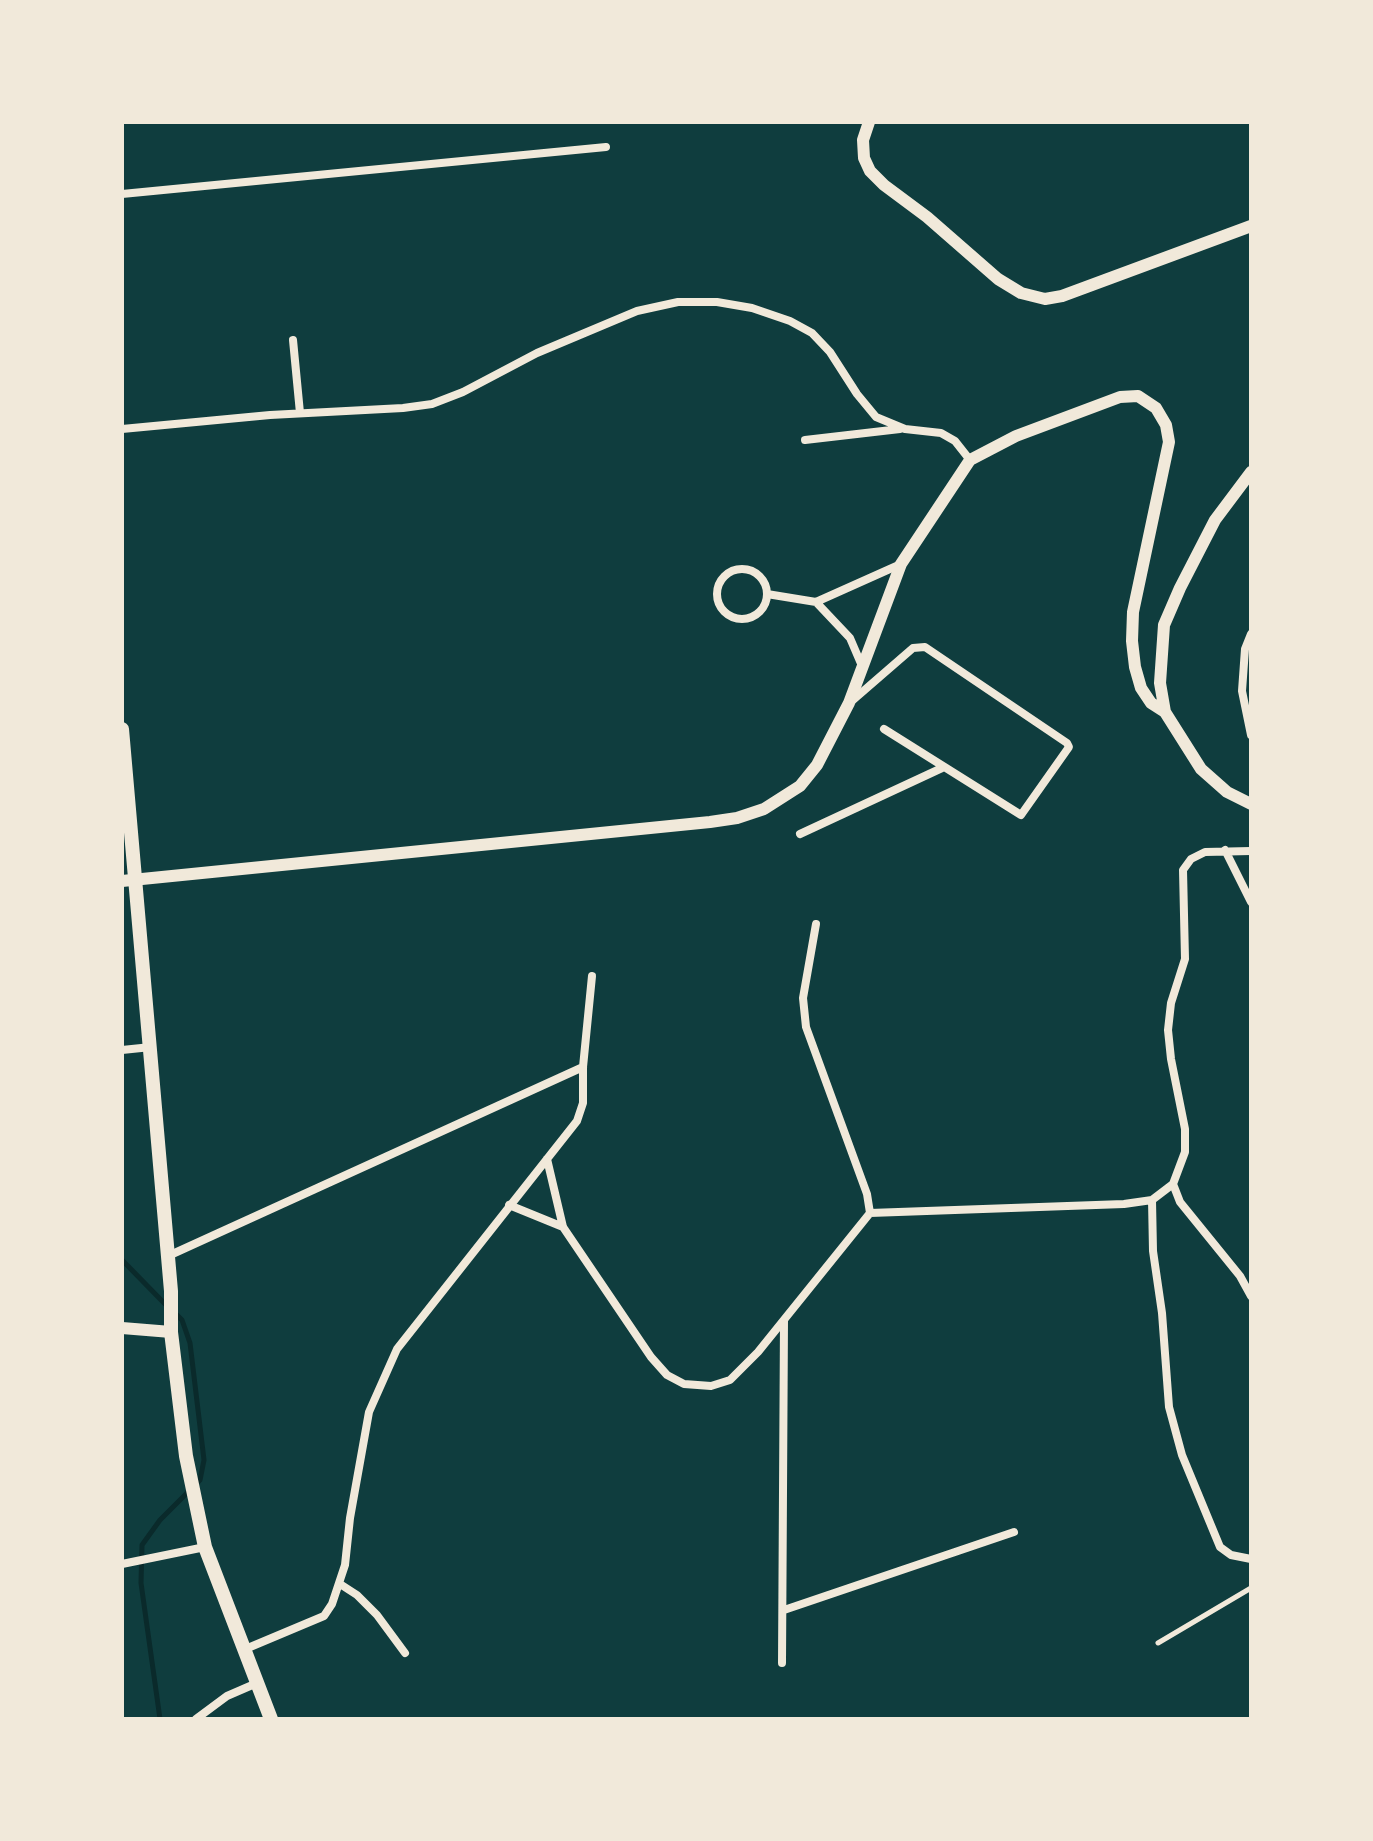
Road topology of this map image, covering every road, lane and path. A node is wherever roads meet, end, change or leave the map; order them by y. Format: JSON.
{"nodes":[{"id":1,"x":869,"y":122,"type":"edge"},
{"id":2,"x":606,"y":147,"type":"dead end"},
{"id":3,"x":122,"y":194,"type":"edge"},
{"id":4,"x":1251,"y":226,"type":"edge"},
{"id":5,"x":293,"y":340,"type":"dead end"},
{"id":6,"x":300,"y":413,"type":"junction"},
{"id":7,"x":122,"y":429,"type":"edge"},
{"id":8,"x":905,"y":429,"type":"junction"},
{"id":9,"x":805,"y":440,"type":"dead end"},
{"id":10,"x":970,"y":460,"type":"junction"},
{"id":11,"x":1251,"y":472,"type":"edge"},
{"id":12,"x":901,"y":564,"type":"junction"},
{"id":13,"x":767,"y":594,"type":"junction"},
{"id":14,"x":816,"y":602,"type":"junction"},
{"id":15,"x":1251,"y":634,"type":"edge"},
{"id":16,"x":862,"y":666,"type":"junction"},
{"id":17,"x":849,"y":703,"type":"junction"},
{"id":18,"x":1165,"y":712,"type":"junction"},
{"id":19,"x":122,"y":729,"type":"edge"},
{"id":20,"x":884,"y":729,"type":"dead end"},
{"id":21,"x":1251,"y":735,"type":"edge"},
{"id":22,"x":942,"y":768,"type":"junction"},
{"id":23,"x":1251,"y":804,"type":"edge"},
{"id":24,"x":800,"y":834,"type":"dead end"},
{"id":25,"x":1225,"y":850,"type":"junction"},
{"id":26,"x":1251,"y":851,"type":"edge"},
{"id":27,"x":129,"y":880,"type":"edge"},
{"id":28,"x":1251,"y":902,"type":"edge"},
{"id":29,"x":816,"y":924,"type":"dead end"},
{"id":30,"x":592,"y":976,"type":"dead end"},
{"id":31,"x":151,"y":1047,"type":"junction"},
{"id":32,"x":122,"y":1050,"type":"edge"},
{"id":33,"x":583,"y":1067,"type":"junction"},
{"id":34,"x":547,"y":1159,"type":"junction"},
{"id":35,"x":1173,"y":1184,"type":"junction"},
{"id":36,"x":1152,"y":1200,"type":"junction"},
{"id":37,"x":509,"y":1205,"type":"junction"},
{"id":38,"x":870,"y":1213,"type":"junction"},
{"id":39,"x":563,"y":1227,"type":"junction"},
{"id":40,"x":168,"y":1256,"type":"junction"},
{"id":41,"x":1251,"y":1296,"type":"edge"},
{"id":42,"x":784,"y":1319,"type":"junction"},
{"id":43,"x":171,"y":1326,"type":"junction"},
{"id":44,"x":122,"y":1328,"type":"edge"},
{"id":45,"x":1014,"y":1532,"type":"dead end"},
{"id":46,"x":205,"y":1547,"type":"junction"},
{"id":47,"x":1251,"y":1559,"type":"edge"},
{"id":48,"x":122,"y":1564,"type":"edge"},
{"id":49,"x":340,"y":1584,"type":"junction"},
{"id":50,"x":1251,"y":1588,"type":"edge"},
{"id":51,"x":784,"y":1610,"type":"junction"},
{"id":52,"x":1158,"y":1643,"type":"dead end"},
{"id":53,"x":242,"y":1650,"type":"junction"},
{"id":54,"x":405,"y":1653,"type":"dead end"},
{"id":55,"x":782,"y":1663,"type":"dead end"},
{"id":56,"x":257,"y":1683,"type":"junction"},
{"id":57,"x":196,"y":1719,"type":"edge"},
{"id":58,"x":271,"y":1719,"type":"edge"}],
"edges":[{"from":1,"to":4,"type":"street"},
{"from":2,"to":3,"type":"street"},
{"from":5,"to":6,"type":"street"},
{"from":6,"to":7,"type":"street"},
{"from":6,"to":8,"type":"street"},
{"from":8,"to":9,"type":"street"},
{"from":8,"to":10,"type":"street"},
{"from":10,"to":12,"type":"street"},
{"from":10,"to":18,"type":"street"},
{"from":11,"to":18,"type":"street"},
{"from":12,"to":14,"type":"street"},
{"from":12,"to":16,"type":"street"},
{"from":13,"to":13,"type":"street"},
{"from":13,"to":14,"type":"street"},
{"from":14,"to":16,"type":"street"},
{"from":15,"to":21,"type":"street"},
{"from":16,"to":17,"type":"street"},
{"from":17,"to":22,"type":"street"},
{"from":17,"to":27,"type":"street"},
{"from":18,"to":23,"type":"street"},
{"from":19,"to":27,"type":"main road"},
{"from":20,"to":22,"type":"street"},
{"from":22,"to":24,"type":"street"},
{"from":25,"to":26,"type":"street"},
{"from":25,"to":28,"type":"street"},
{"from":25,"to":35,"type":"street"},
{"from":27,"to":31,"type":"main road"},
{"from":29,"to":38,"type":"street"},
{"from":30,"to":33,"type":"street"},
{"from":31,"to":32,"type":"street"},
{"from":31,"to":40,"type":"main road"},
{"from":33,"to":34,"type":"street"},
{"from":33,"to":40,"type":"street"},
{"from":34,"to":37,"type":"street"},
{"from":34,"to":39,"type":"street"},
{"from":35,"to":36,"type":"street"},
{"from":35,"to":41,"type":"street"},
{"from":36,"to":38,"type":"street"},
{"from":36,"to":47,"type":"street"},
{"from":37,"to":39,"type":"street"},
{"from":37,"to":49,"type":"street"},
{"from":38,"to":42,"type":"street"},
{"from":39,"to":42,"type":"street"},
{"from":40,"to":43,"type":"main road"},
{"from":42,"to":51,"type":"street"},
{"from":43,"to":44,"type":"street"},
{"from":43,"to":46,"type":"main road"},
{"from":45,"to":51,"type":"street"},
{"from":46,"to":48,"type":"street"},
{"from":46,"to":53,"type":"main road"},
{"from":49,"to":53,"type":"street"},
{"from":49,"to":54,"type":"street"},
{"from":50,"to":52,"type":"lane"},
{"from":51,"to":55,"type":"street"},
{"from":53,"to":56,"type":"main road"},
{"from":56,"to":57,"type":"street"},
{"from":56,"to":58,"type":"main road"}]}
